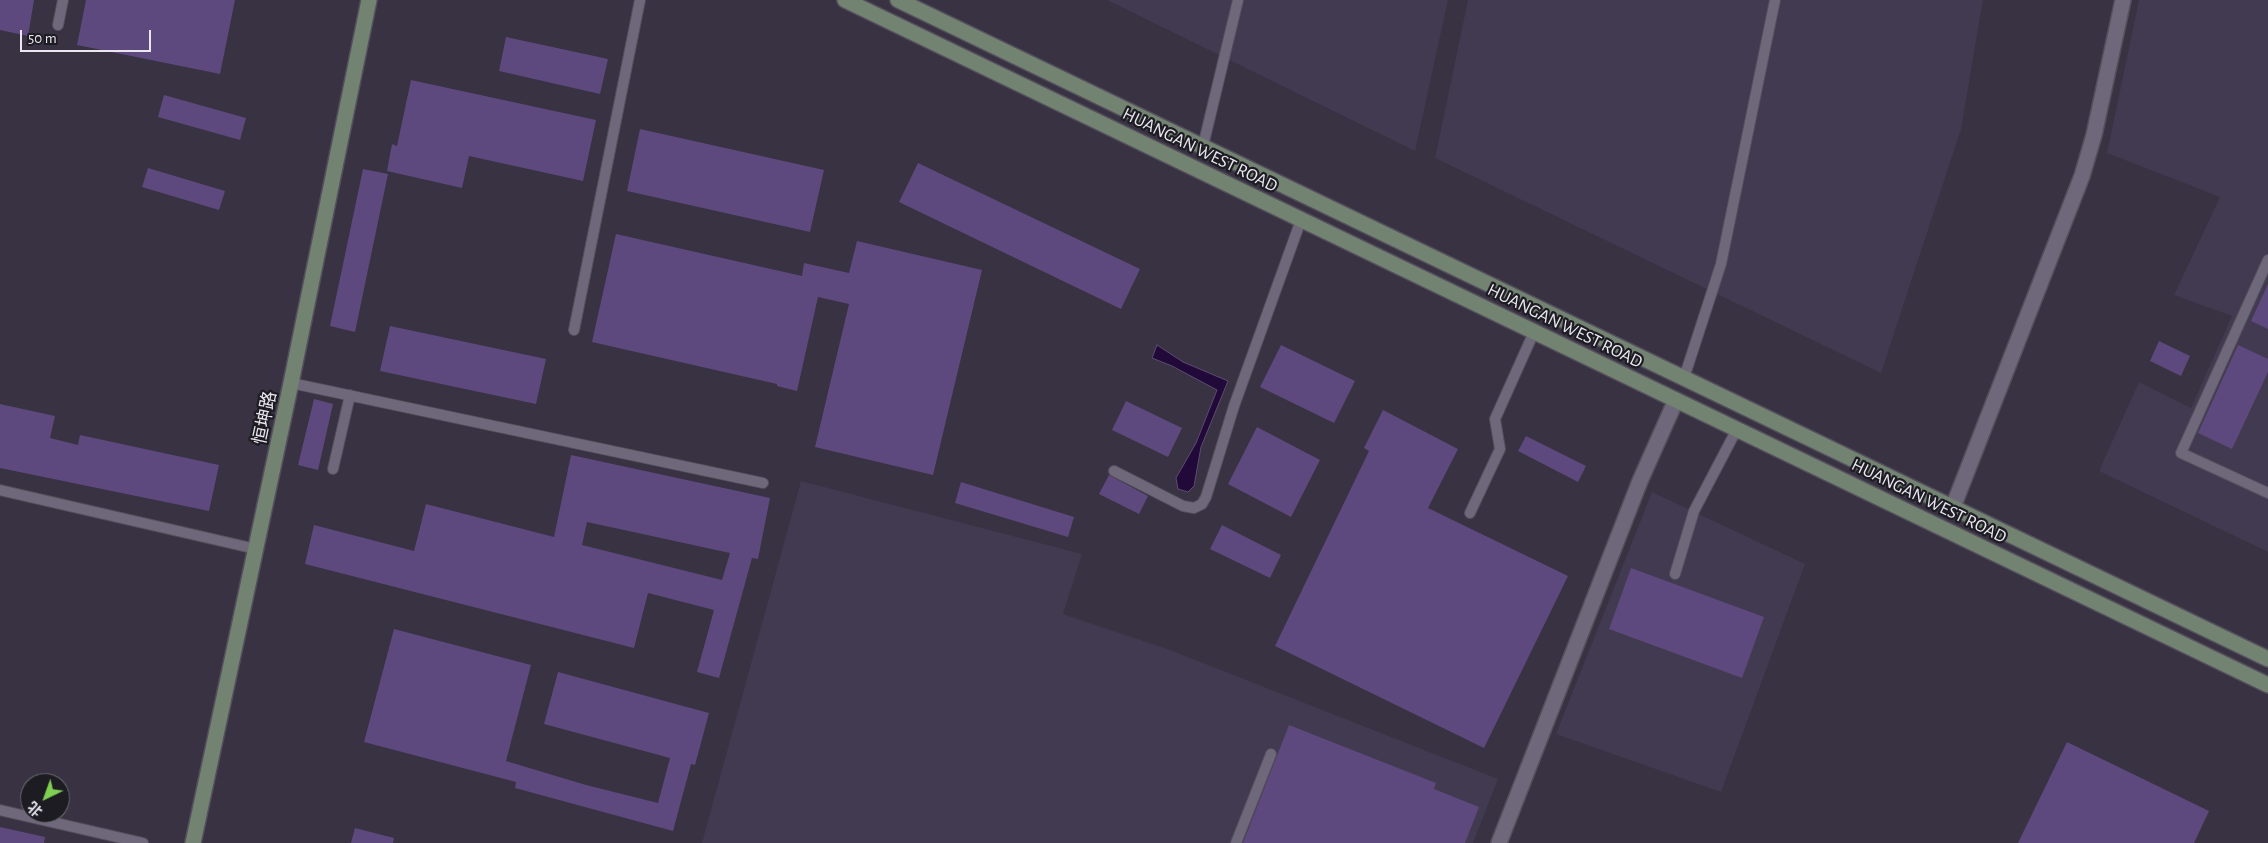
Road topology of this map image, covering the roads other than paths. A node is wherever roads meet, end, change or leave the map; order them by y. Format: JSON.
{"nodes":[{"id":1,"x":63,"y":0,"type":"edge"},
{"id":2,"x":369,"y":0,"type":"edge"},
{"id":3,"x":640,"y":0,"type":"edge"},
{"id":4,"x":845,"y":0,"type":"edge"},
{"id":5,"x":898,"y":0,"type":"edge"},
{"id":6,"x":1238,"y":0,"type":"edge"},
{"id":7,"x":1775,"y":0,"type":"edge"},
{"id":8,"x":2123,"y":0,"type":"edge"},
{"id":9,"x":58,"y":25,"type":"dead end"},
{"id":10,"x":1203,"y":146,"type":"junction"},
{"id":11,"x":1302,"y":220,"type":"junction"},
{"id":12,"x":2268,"y":260,"type":"edge"},
{"id":13,"x":574,"y":330,"type":"dead end"},
{"id":14,"x":1534,"y":332,"type":"junction"},
{"id":15,"x":1684,"y":378,"type":"junction"},
{"id":16,"x":291,"y":383,"type":"junction"},
{"id":17,"x":350,"y":395,"type":"junction"},
{"id":18,"x":1676,"y":400,"type":"junction"},
{"id":19,"x":1737,"y":429,"type":"junction"},
{"id":20,"x":333,"y":469,"type":"dead end"},
{"id":21,"x":1114,"y":471,"type":"dead end"},
{"id":22,"x":763,"y":483,"type":"dead end"},
{"id":23,"x":0,"y":490,"type":"edge"},
{"id":24,"x":2268,"y":493,"type":"edge"},
{"id":25,"x":1953,"y":507,"type":"junction"},
{"id":26,"x":1470,"y":513,"type":"dead end"},
{"id":27,"x":256,"y":549,"type":"junction"},
{"id":28,"x":1675,"y":574,"type":"dead end"},
{"id":29,"x":2268,"y":659,"type":"edge"},
{"id":30,"x":2268,"y":685,"type":"edge"},
{"id":31,"x":1270,"y":754,"type":"dead end"},
{"id":32,"x":0,"y":810,"type":"edge"},
{"id":33,"x":143,"y":843,"type":"edge"},
{"id":34,"x":193,"y":843,"type":"edge"},
{"id":35,"x":1236,"y":843,"type":"edge"},
{"id":36,"x":1499,"y":843,"type":"edge"}],
"edges":[{"from":1,"to":9,"type":"lane"},
{"from":2,"to":16,"type":"street","name":"恒坤路"},
{"from":3,"to":13,"type":"lane"},
{"from":4,"to":11,"type":"street","name":"HUANGAN WEST ROAD"},
{"from":5,"to":10,"type":"street","name":"HUANGAN WEST ROAD"},
{"from":6,"to":10,"type":"lane"},
{"from":7,"to":15,"type":"lane"},
{"from":8,"to":25,"type":"street"},
{"from":10,"to":15,"type":"street","name":"HUANGAN WEST ROAD"},
{"from":11,"to":14,"type":"street","name":"HUANGAN WEST ROAD"},
{"from":11,"to":21,"type":"lane"},
{"from":12,"to":24,"type":"lane"},
{"from":14,"to":18,"type":"street","name":"HUANGAN WEST ROAD"},
{"from":14,"to":26,"type":"lane"},
{"from":15,"to":25,"type":"street","name":"HUANGAN WEST ROAD"},
{"from":16,"to":17,"type":"lane"},
{"from":16,"to":27,"type":"street","name":"恒坤路"},
{"from":17,"to":20,"type":"lane"},
{"from":17,"to":22,"type":"lane"},
{"from":18,"to":19,"type":"street","name":"HUANGAN WEST ROAD"},
{"from":18,"to":36,"type":"street"},
{"from":19,"to":28,"type":"lane"},
{"from":19,"to":30,"type":"street","name":"HUANGAN WEST ROAD"},
{"from":23,"to":27,"type":"lane"},
{"from":25,"to":29,"type":"street","name":"HUANGAN WEST ROAD"},
{"from":27,"to":34,"type":"street","name":"恒坤路"},
{"from":31,"to":35,"type":"lane"},
{"from":32,"to":33,"type":"lane"}]}
